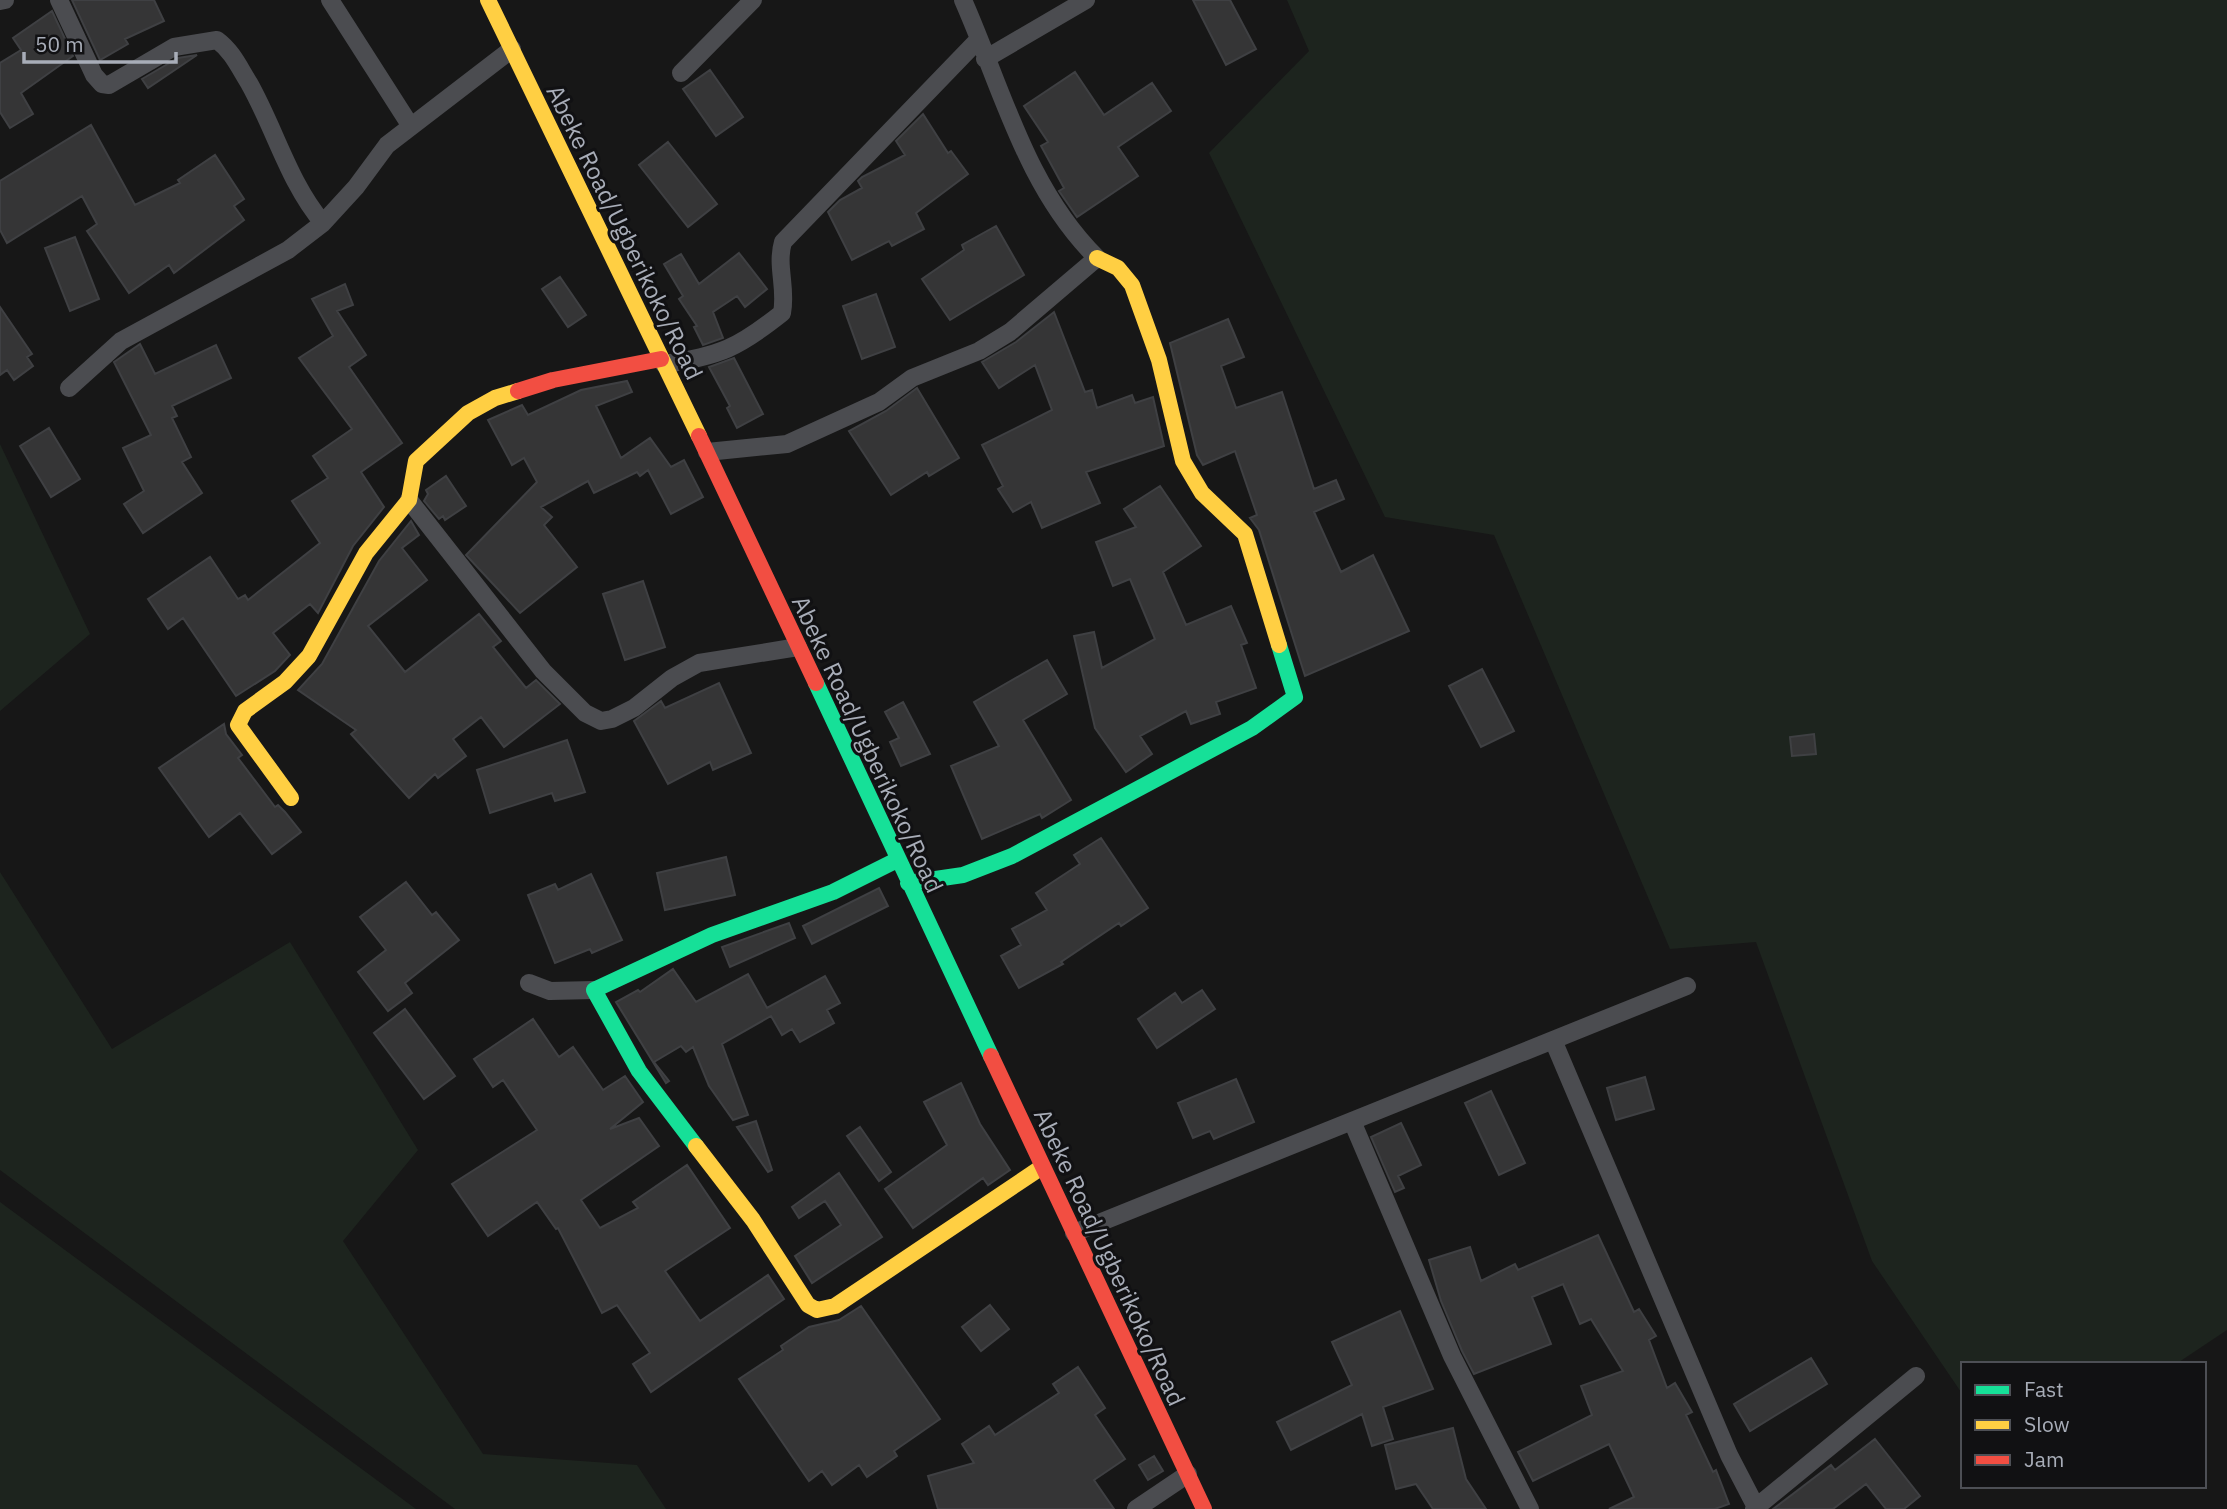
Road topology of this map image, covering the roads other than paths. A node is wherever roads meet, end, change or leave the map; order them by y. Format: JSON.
{"nodes":[{"id":1,"x":60,"y":0,"type":"edge"},
{"id":2,"x":330,"y":0,"type":"edge"},
{"id":3,"x":488,"y":0,"type":"edge"},
{"id":4,"x":753,"y":0,"type":"edge"},
{"id":5,"x":963,"y":0,"type":"edge"},
{"id":6,"x":1086,"y":0,"type":"edge"},
{"id":7,"x":978,"y":40,"type":"junction"},
{"id":8,"x":512,"y":49,"type":"junction"},
{"id":9,"x":985,"y":59,"type":"junction"},
{"id":10,"x":681,"y":73,"type":"dead end"},
{"id":11,"x":410,"y":125,"type":"junction"},
{"id":12,"x":323,"y":223,"type":"junction"},
{"id":13,"x":1097,"y":258,"type":"junction"},
{"id":14,"x":663,"y":361,"type":"junction"},
{"id":15,"x":69,"y":387,"type":"dead end"},
{"id":16,"x":706,"y":452,"type":"junction"},
{"id":17,"x":409,"y":500,"type":"junction"},
{"id":18,"x":798,"y":647,"type":"junction"},
{"id":19,"x":291,"y":798,"type":"dead end"},
{"id":20,"x":897,"y":860,"type":"junction"},
{"id":21,"x":908,"y":883,"type":"junction"},
{"id":22,"x":529,"y":983,"type":"dead end"},
{"id":23,"x":1687,"y":986,"type":"dead end"},
{"id":24,"x":594,"y":990,"type":"junction"},
{"id":25,"x":1553,"y":1040,"type":"junction"},
{"id":26,"x":1353,"y":1121,"type":"junction"},
{"id":27,"x":1042,"y":1167,"type":"junction"},
{"id":28,"x":1074,"y":1233,"type":"junction"},
{"id":29,"x":1916,"y":1376,"type":"dead end"},
{"id":30,"x":1188,"y":1474,"type":"junction"},
{"id":31,"x":1756,"y":1508,"type":"edge"},
{"id":32,"x":1136,"y":1509,"type":"edge"},
{"id":33,"x":1204,"y":1509,"type":"edge"},
{"id":34,"x":1530,"y":1509,"type":"edge"}],
"edges":[{"from":1,"to":12,"type":"street"},
{"from":2,"to":11,"type":"street"},
{"from":3,"to":8,"type":"street","name":"Abeke Road/Ugberikoko/Road"},
{"from":4,"to":10,"type":"street"},
{"from":5,"to":7,"type":"street"},
{"from":6,"to":9,"type":"street"},
{"from":7,"to":9,"type":"street"},
{"from":7,"to":14,"type":"street"},
{"from":8,"to":11,"type":"street"},
{"from":8,"to":14,"type":"street","name":"Abeke Road/Ugberikoko/Road"},
{"from":9,"to":13,"type":"street"},
{"from":11,"to":12,"type":"street"},
{"from":12,"to":15,"type":"street"},
{"from":13,"to":16,"type":"street"},
{"from":13,"to":21,"type":"street"},
{"from":14,"to":16,"type":"street","name":"Abeke Road/Ugberikoko/Road"},
{"from":14,"to":17,"type":"street"},
{"from":16,"to":18,"type":"street","name":"Abeke Road/Ugberikoko/Road"},
{"from":17,"to":18,"type":"street"},
{"from":17,"to":19,"type":"street"},
{"from":18,"to":20,"type":"street","name":"Abeke Road/Ugberikoko/Road"},
{"from":20,"to":21,"type":"street","name":"Abeke Road/Ugberikoko/Road"},
{"from":20,"to":24,"type":"street"},
{"from":21,"to":27,"type":"street","name":"Abeke Road/Ugberikoko/Road"},
{"from":22,"to":24,"type":"street"},
{"from":23,"to":25,"type":"street"},
{"from":24,"to":27,"type":"street"},
{"from":25,"to":26,"type":"street"},
{"from":25,"to":31,"type":"street"},
{"from":26,"to":28,"type":"street"},
{"from":26,"to":34,"type":"street"},
{"from":27,"to":28,"type":"street","name":"Abeke Road/Ugberikoko/Road"},
{"from":28,"to":30,"type":"street","name":"Abeke Road/Ugberikoko/Road"},
{"from":29,"to":31,"type":"street"},
{"from":30,"to":32,"type":"street"},
{"from":30,"to":33,"type":"street","name":"Abeke Road/Ugberikoko/Road"}]}
